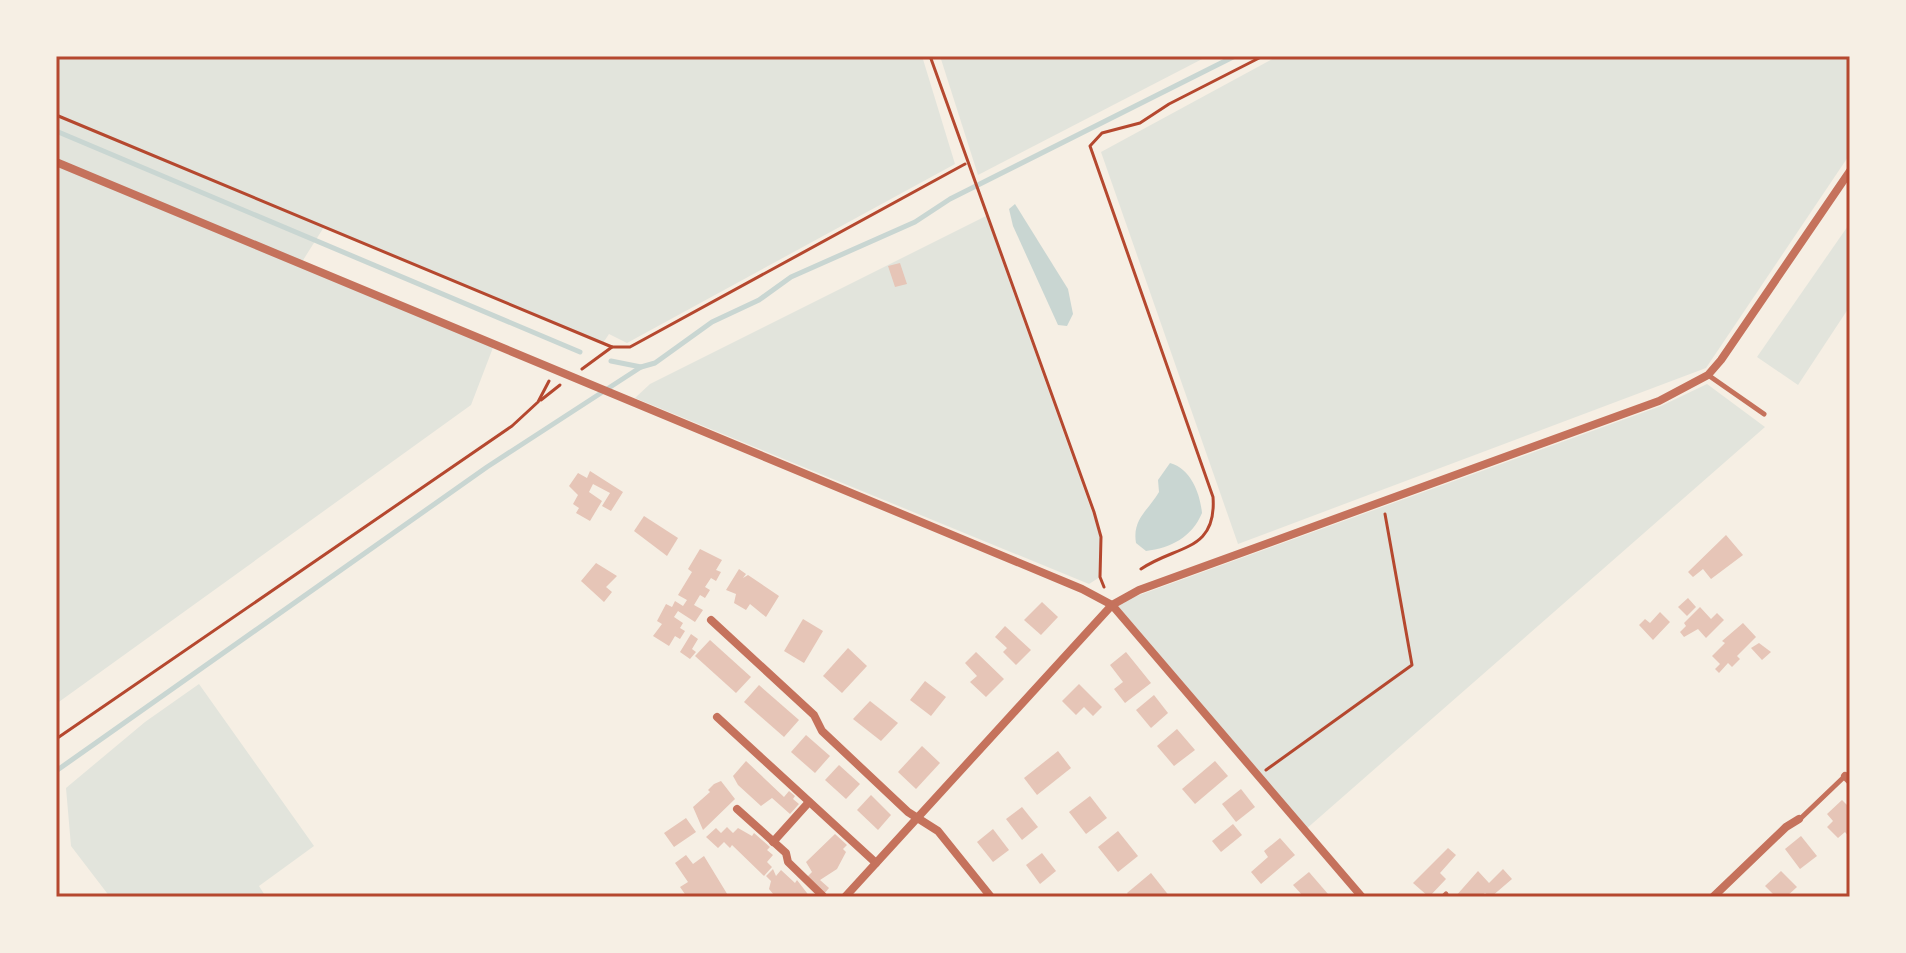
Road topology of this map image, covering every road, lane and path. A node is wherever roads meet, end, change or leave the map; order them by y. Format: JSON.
{"nodes":[{"id":1,"x":930,"y":56,"type":"edge"},
{"id":2,"x":1263,"y":56,"type":"edge"},
{"id":3,"x":56,"y":115,"type":"edge"},
{"id":4,"x":56,"y":162,"type":"edge"},
{"id":5,"x":966,"y":163,"type":"junction"},
{"id":6,"x":1850,"y":171,"type":"edge"},
{"id":7,"x":612,"y":347,"type":"junction"},
{"id":8,"x":554,"y":370,"type":"junction"},
{"id":9,"x":1708,"y":375,"type":"junction"},
{"id":10,"x":571,"y":377,"type":"junction"},
{"id":11,"x":538,"y":402,"type":"junction"},
{"id":12,"x":1764,"y":414,"type":"dead end"},
{"id":13,"x":1383,"y":502,"type":"junction"},
{"id":14,"x":1141,"y":569,"type":"dead end"},
{"id":15,"x":1112,"y":605,"type":"junction"},
{"id":16,"x":711,"y":620,"type":"dead end"},
{"id":17,"x":717,"y":717,"type":"dead end"},
{"id":18,"x":56,"y":739,"type":"edge"},
{"id":19,"x":1259,"y":775,"type":"junction"},
{"id":20,"x":1848,"y":778,"type":"edge"},
{"id":21,"x":809,"y":802,"type":"junction"},
{"id":22,"x":737,"y":809,"type":"dead end"},
{"id":23,"x":918,"y":818,"type":"junction"},
{"id":24,"x":1799,"y":819,"type":"joint"},
{"id":25,"x":773,"y":842,"type":"junction"},
{"id":26,"x":876,"y":863,"type":"junction"},
{"id":27,"x":824,"y":897,"type":"edge"},
{"id":28,"x":845,"y":897,"type":"edge"},
{"id":29,"x":991,"y":897,"type":"edge"},
{"id":30,"x":1362,"y":897,"type":"edge"},
{"id":31,"x":1713,"y":897,"type":"edge"}],
"edges":[{"from":1,"to":5,"type":"path"},
{"from":2,"to":14,"type":"path"},
{"from":3,"to":7,"type":"path"},
{"from":4,"to":8,"type":"street"},
{"from":5,"to":7,"type":"path"},
{"from":5,"to":15,"type":"path"},
{"from":6,"to":9,"type":"street"},
{"from":7,"to":10,"type":"path"},
{"from":8,"to":10,"type":"street"},
{"from":8,"to":11,"type":"path"},
{"from":9,"to":12,"type":"lane"},
{"from":9,"to":13,"type":"street"},
{"from":10,"to":11,"type":"path"},
{"from":10,"to":15,"type":"street"},
{"from":11,"to":18,"type":"path"},
{"from":13,"to":15,"type":"street"},
{"from":13,"to":19,"type":"path"},
{"from":15,"to":19,"type":"street"},
{"from":15,"to":23,"type":"street"},
{"from":16,"to":23,"type":"street"},
{"from":17,"to":21,"type":"street"},
{"from":19,"to":30,"type":"street"},
{"from":20,"to":24,"type":"lane"},
{"from":21,"to":25,"type":"street"},
{"from":21,"to":26,"type":"street"},
{"from":22,"to":25,"type":"street"},
{"from":23,"to":26,"type":"street"},
{"from":23,"to":29,"type":"street"},
{"from":24,"to":31,"type":"street"},
{"from":25,"to":27,"type":"street"},
{"from":26,"to":28,"type":"street"}]}
